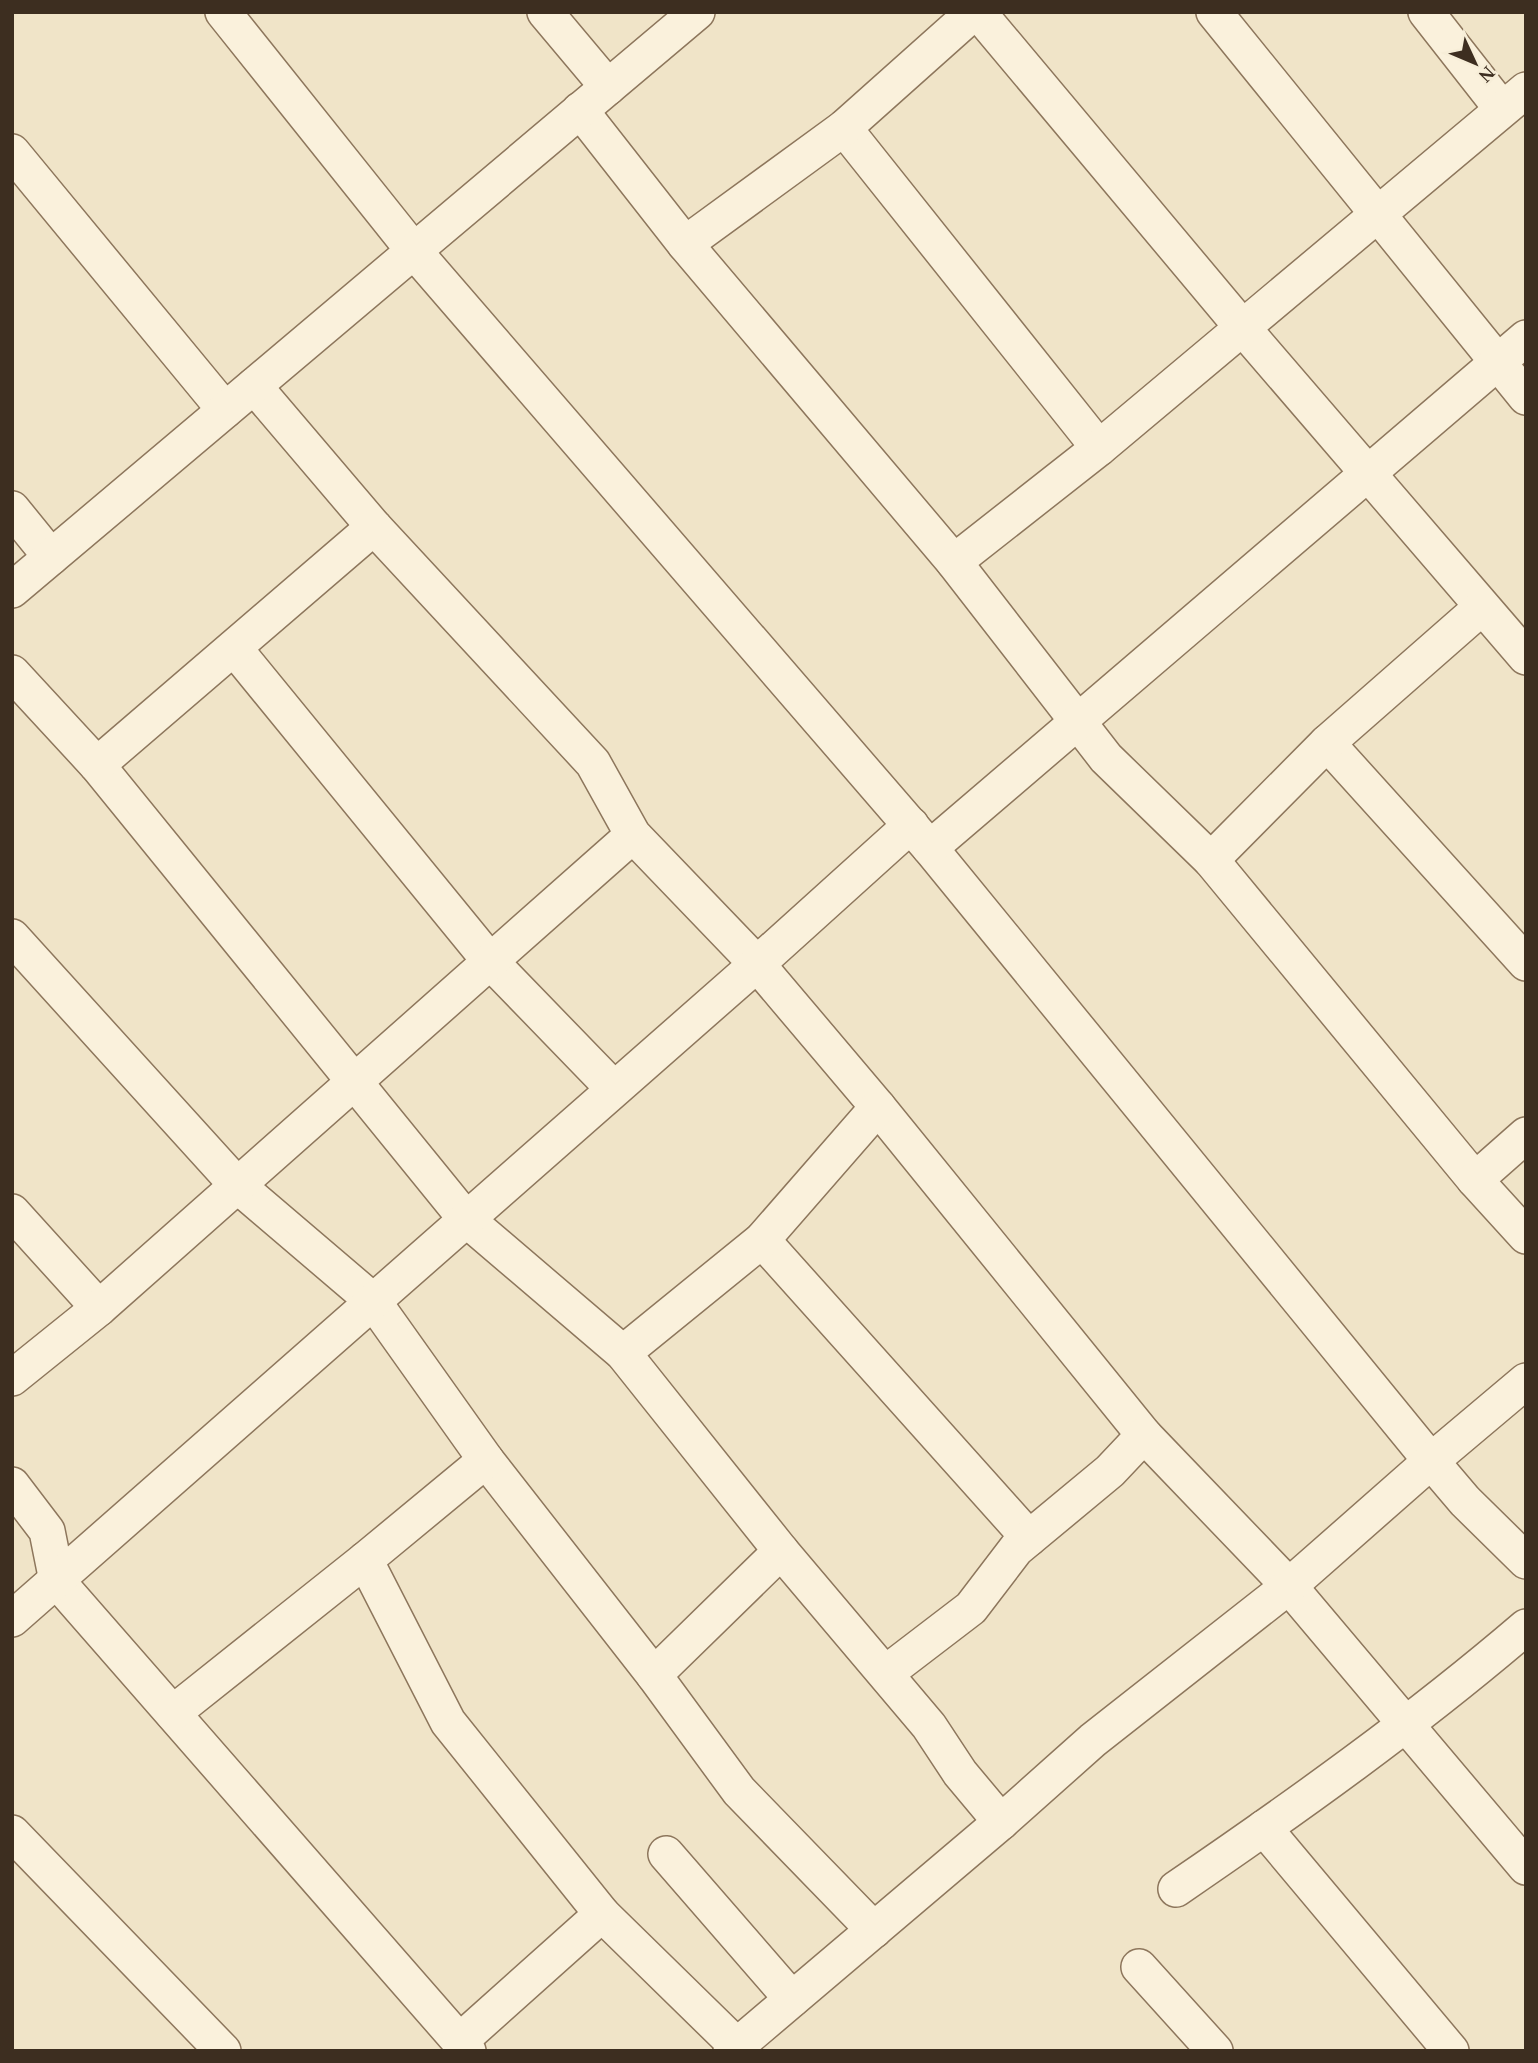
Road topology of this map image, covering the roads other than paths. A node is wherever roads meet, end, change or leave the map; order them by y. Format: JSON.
{"nodes":[{"id":1,"x":223,"y":12,"type":"edge"},
{"id":2,"x":545,"y":12,"type":"edge"},
{"id":3,"x":697,"y":12,"type":"edge"},
{"id":4,"x":976,"y":12,"type":"edge"},
{"id":5,"x":1214,"y":12,"type":"edge"},
{"id":6,"x":1426,"y":12,"type":"edge"},
{"id":7,"x":608,"y":87,"type":"junction"},
{"id":8,"x":1514,"y":100,"type":"edge"},
{"id":9,"x":580,"y":110,"type":"junction"},
{"id":10,"x":845,"y":128,"type":"junction"},
{"id":11,"x":12,"y":152,"type":"edge"},
{"id":12,"x":1378,"y":215,"type":"junction"},
{"id":13,"x":685,"y":244,"type":"junction"},
{"id":14,"x":414,"y":251,"type":"junction"},
{"id":15,"x":1242,"y":327,"type":"junction"},
{"id":16,"x":1526,"y":338,"type":"edge"},
{"id":17,"x":1496,"y":363,"type":"junction"},
{"id":18,"x":254,"y":386,"type":"junction"},
{"id":19,"x":1526,"y":397,"type":"edge"},
{"id":20,"x":225,"y":410,"type":"junction"},
{"id":21,"x":1099,"y":448,"type":"junction"},
{"id":22,"x":1367,"y":473,"type":"junction"},
{"id":23,"x":12,"y":509,"type":"edge"},
{"id":24,"x":374,"y":527,"type":"junction"},
{"id":25,"x":51,"y":557,"type":"junction"},
{"id":26,"x":954,"y":562,"type":"junction"},
{"id":27,"x":12,"y":590,"type":"edge"},
{"id":28,"x":1482,"y":607,"type":"junction"},
{"id":29,"x":234,"y":648,"type":"junction"},
{"id":30,"x":1526,"y":657,"type":"edge"},
{"id":31,"x":12,"y":673,"type":"edge"},
{"id":32,"x":1078,"y":723,"type":"junction"},
{"id":33,"x":1327,"y":743,"type":"junction"},
{"id":34,"x":97,"y":765,"type":"junction"},
{"id":35,"x":633,"y":835,"type":"junction"},
{"id":36,"x":920,"y":837,"type":"junction"},
{"id":37,"x":1211,"y":860,"type":"junction"},
{"id":38,"x":12,"y":937,"type":"edge"},
{"id":39,"x":489,"y":960,"type":"junction"},
{"id":40,"x":1526,"y":963,"type":"edge"},
{"id":41,"x":757,"y":964,"type":"junction"},
{"id":42,"x":355,"y":1081,"type":"junction"},
{"id":43,"x":613,"y":1088,"type":"junction"},
{"id":44,"x":878,"y":1107,"type":"junction"},
{"id":45,"x":1526,"y":1135,"type":"edge"},
{"id":46,"x":1475,"y":1180,"type":"junction"},
{"id":47,"x":237,"y":1185,"type":"junction"},
{"id":48,"x":12,"y":1212,"type":"edge"},
{"id":49,"x":466,"y":1219,"type":"junction"},
{"id":50,"x":1526,"y":1236,"type":"edge"},
{"id":51,"x":762,"y":1240,"type":"junction"},
{"id":52,"x":373,"y":1301,"type":"junction"},
{"id":53,"x":99,"y":1308,"type":"junction"},
{"id":54,"x":623,"y":1353,"type":"junction"},
{"id":55,"x":12,"y":1378,"type":"edge"},
{"id":56,"x":1526,"y":1381,"type":"edge"},
{"id":57,"x":1144,"y":1435,"type":"junction"},
{"id":58,"x":486,"y":1460,"type":"junction"},
{"id":59,"x":1430,"y":1461,"type":"junction"},
{"id":60,"x":12,"y":1485,"type":"edge"},
{"id":61,"x":1029,"y":1538,"type":"junction"},
{"id":62,"x":781,"y":1551,"type":"junction"},
{"id":63,"x":365,"y":1560,"type":"junction"},
{"id":64,"x":1526,"y":1561,"type":"edge"},
{"id":65,"x":57,"y":1581,"type":"junction"},
{"id":66,"x":1289,"y":1586,"type":"junction"},
{"id":67,"x":12,"y":1619,"type":"edge"},
{"id":68,"x":1526,"y":1627,"type":"edge"},
{"id":69,"x":886,"y":1673,"type":"junction"},
{"id":70,"x":654,"y":1675,"type":"junction"},
{"id":71,"x":173,"y":1713,"type":"junction"},
{"id":72,"x":1407,"y":1724,"type":"junction"},
{"id":73,"x":1001,"y":1822,"type":"junction"},
{"id":74,"x":1264,"y":1828,"type":"junction"},
{"id":75,"x":12,"y":1833,"type":"edge"},
{"id":76,"x":666,"y":1854,"type":"dead end"},
{"id":77,"x":1526,"y":1867,"type":"edge"},
{"id":78,"x":1176,"y":1889,"type":"dead end"},
{"id":79,"x":602,"y":1914,"type":"junction"},
{"id":80,"x":874,"y":1930,"type":"junction"},
{"id":81,"x":1139,"y":1967,"type":"dead end"},
{"id":82,"x":792,"y":1999,"type":"junction"},
{"id":83,"x":464,"y":2046,"type":"edge"},
{"id":84,"x":734,"y":2048,"type":"edge"},
{"id":85,"x":223,"y":2051,"type":"edge"},
{"id":86,"x":1214,"y":2051,"type":"edge"},
{"id":87,"x":1451,"y":2051,"type":"edge"}],
"edges":[{"from":1,"to":14,"type":"street"},
{"from":2,"to":7,"type":"street"},
{"from":3,"to":7,"type":"street"},
{"from":4,"to":10,"type":"street"},
{"from":4,"to":15,"type":"street"},
{"from":5,"to":12,"type":"street"},
{"from":6,"to":8,"type":"street"},
{"from":7,"to":9,"type":"street"},
{"from":8,"to":12,"type":"street"},
{"from":9,"to":13,"type":"street"},
{"from":9,"to":14,"type":"street"},
{"from":10,"to":13,"type":"street"},
{"from":10,"to":21,"type":"street"},
{"from":11,"to":20,"type":"street"},
{"from":12,"to":15,"type":"street"},
{"from":12,"to":17,"type":"street"},
{"from":13,"to":26,"type":"street"},
{"from":14,"to":18,"type":"street"},
{"from":14,"to":36,"type":"street"},
{"from":15,"to":21,"type":"street"},
{"from":15,"to":22,"type":"street"},
{"from":16,"to":17,"type":"street"},
{"from":17,"to":19,"type":"street"},
{"from":17,"to":22,"type":"street"},
{"from":18,"to":20,"type":"street"},
{"from":18,"to":24,"type":"street"},
{"from":20,"to":25,"type":"street"},
{"from":21,"to":26,"type":"street"},
{"from":22,"to":28,"type":"street"},
{"from":22,"to":32,"type":"street"},
{"from":23,"to":25,"type":"street"},
{"from":24,"to":29,"type":"street"},
{"from":24,"to":35,"type":"street"},
{"from":25,"to":27,"type":"street"},
{"from":26,"to":32,"type":"street"},
{"from":28,"to":30,"type":"street"},
{"from":28,"to":33,"type":"street"},
{"from":29,"to":34,"type":"street"},
{"from":29,"to":39,"type":"street"},
{"from":31,"to":34,"type":"street"},
{"from":32,"to":36,"type":"street"},
{"from":32,"to":37,"type":"street"},
{"from":33,"to":37,"type":"street"},
{"from":33,"to":40,"type":"street"},
{"from":34,"to":42,"type":"street"},
{"from":35,"to":39,"type":"street"},
{"from":35,"to":41,"type":"street"},
{"from":36,"to":41,"type":"street"},
{"from":36,"to":59,"type":"street"},
{"from":37,"to":46,"type":"street"},
{"from":38,"to":47,"type":"street"},
{"from":39,"to":42,"type":"street"},
{"from":39,"to":43,"type":"street"},
{"from":41,"to":43,"type":"street"},
{"from":41,"to":44,"type":"street"},
{"from":42,"to":47,"type":"street"},
{"from":42,"to":49,"type":"street"},
{"from":43,"to":49,"type":"street"},
{"from":44,"to":51,"type":"street"},
{"from":44,"to":57,"type":"street"},
{"from":45,"to":46,"type":"street"},
{"from":46,"to":50,"type":"street"},
{"from":47,"to":52,"type":"street"},
{"from":47,"to":53,"type":"street"},
{"from":48,"to":53,"type":"street"},
{"from":49,"to":52,"type":"street"},
{"from":49,"to":54,"type":"street"},
{"from":51,"to":54,"type":"street"},
{"from":51,"to":61,"type":"street"},
{"from":52,"to":58,"type":"street"},
{"from":52,"to":65,"type":"street"},
{"from":53,"to":55,"type":"street"},
{"from":54,"to":62,"type":"street"},
{"from":56,"to":59,"type":"street"},
{"from":57,"to":61,"type":"street"},
{"from":57,"to":66,"type":"street"},
{"from":58,"to":63,"type":"street"},
{"from":58,"to":70,"type":"street"},
{"from":59,"to":64,"type":"street"},
{"from":59,"to":66,"type":"street"},
{"from":60,"to":65,"type":"street"},
{"from":61,"to":69,"type":"street"},
{"from":62,"to":69,"type":"street"},
{"from":62,"to":70,"type":"street"},
{"from":63,"to":71,"type":"street"},
{"from":63,"to":79,"type":"street"},
{"from":65,"to":67,"type":"street"},
{"from":65,"to":71,"type":"street"},
{"from":66,"to":72,"type":"street"},
{"from":66,"to":73,"type":"street"},
{"from":68,"to":72,"type":"street"},
{"from":69,"to":73,"type":"street"},
{"from":70,"to":80,"type":"street"},
{"from":71,"to":83,"type":"street"},
{"from":72,"to":74,"type":"street"},
{"from":72,"to":77,"type":"street"},
{"from":73,"to":80,"type":"street"},
{"from":74,"to":78,"type":"street"},
{"from":74,"to":87,"type":"street"},
{"from":75,"to":85,"type":"street"},
{"from":76,"to":82,"type":"street"},
{"from":79,"to":83,"type":"street"},
{"from":79,"to":84,"type":"street"},
{"from":80,"to":82,"type":"street"},
{"from":81,"to":86,"type":"street"},
{"from":82,"to":84,"type":"street"}]}
